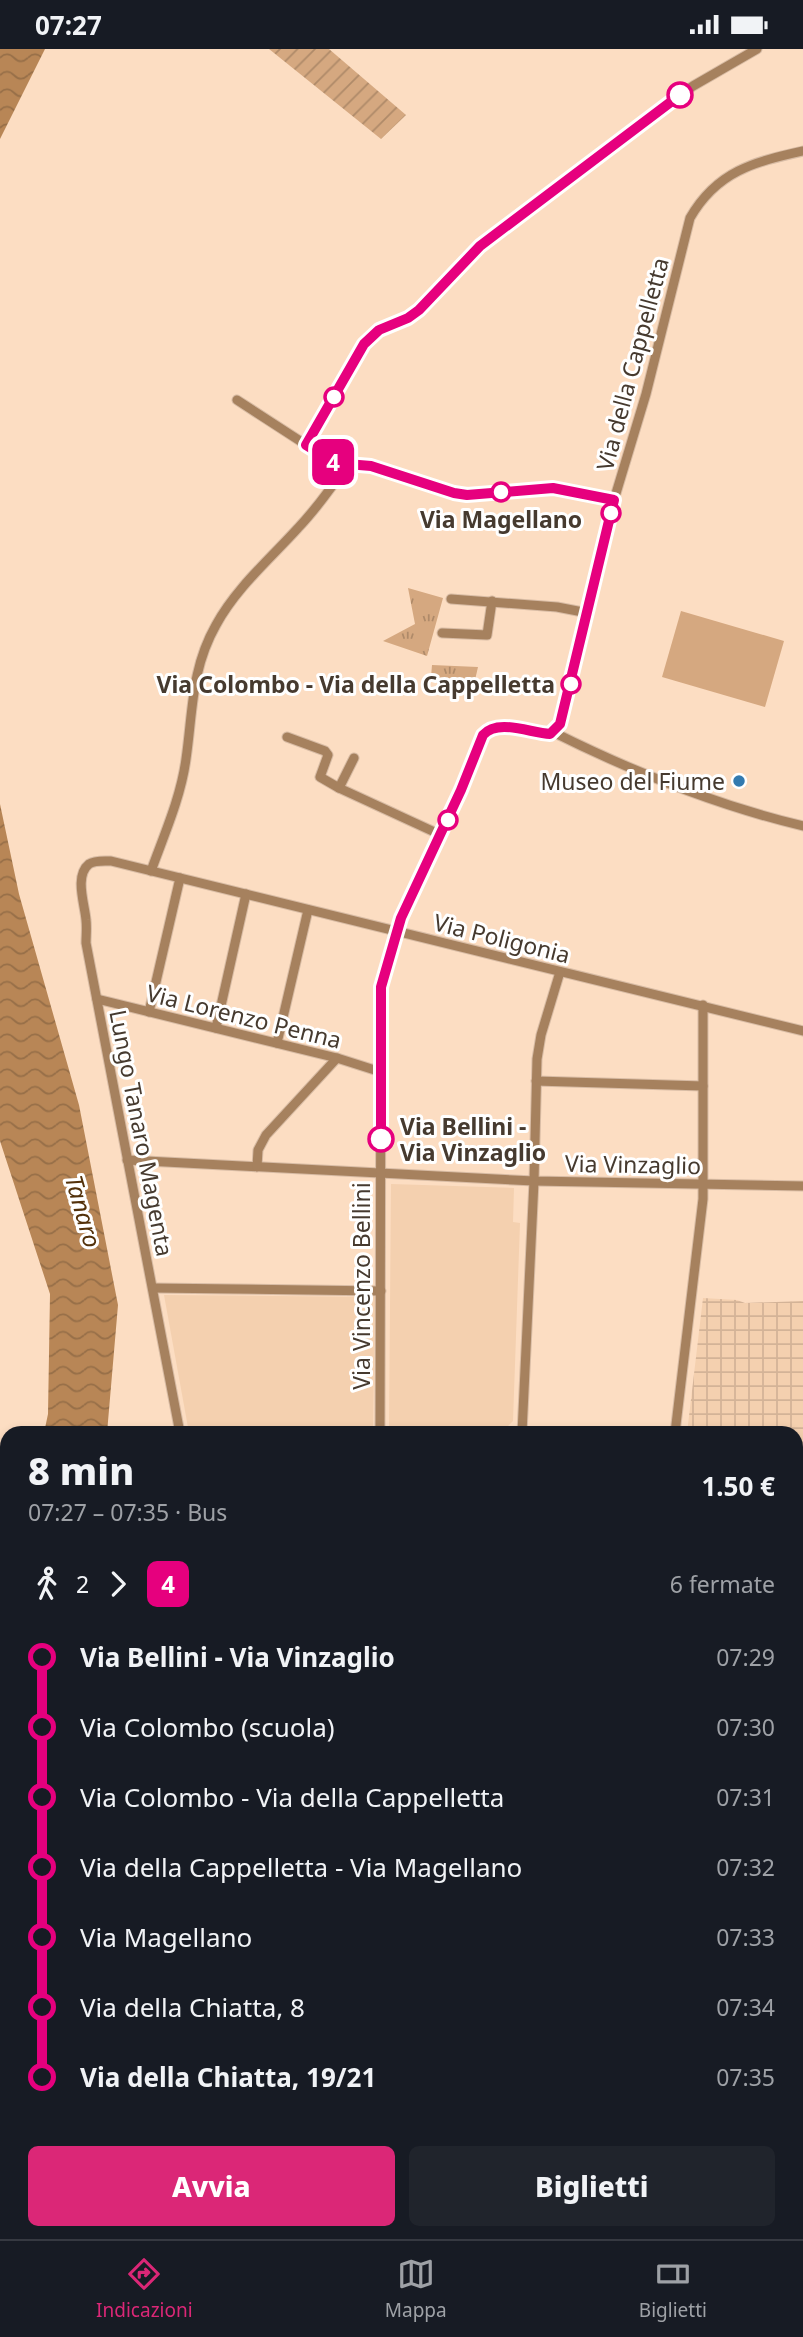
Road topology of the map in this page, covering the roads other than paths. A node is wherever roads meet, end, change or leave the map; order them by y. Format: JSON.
{"nodes":[{"id":1,"x":757,"y":49,"type":"edge"},
{"id":2,"x":803,"y":151,"type":"edge"},
{"id":3,"x":237,"y":400,"type":"dead end"},
{"id":4,"x":306,"y":445,"type":"junction"},
{"id":5,"x":347,"y":465,"type":"junction"},
{"id":6,"x":614,"y":500,"type":"junction"},
{"id":7,"x":451,"y":599,"type":"dead end"},
{"id":8,"x":492,"y":601,"type":"junction"},
{"id":9,"x":587,"y":613,"type":"junction"},
{"id":10,"x":443,"y":633,"type":"dead end"},
{"id":11,"x":553,"y":732,"type":"junction"},
{"id":12,"x":287,"y":737,"type":"dead end"},
{"id":13,"x":354,"y":758,"type":"dead end"},
{"id":14,"x":339,"y":788,"type":"junction"},
{"id":15,"x":803,"y":826,"type":"edge"},
{"id":16,"x":441,"y":835,"type":"junction"},
{"id":17,"x":111,"y":861,"type":"joint"},
{"id":18,"x":151,"y":871,"type":"junction"},
{"id":19,"x":180,"y":878,"type":"junction"},
{"id":20,"x":246,"y":894,"type":"junction"},
{"id":21,"x":307,"y":910,"type":"junction"},
{"id":22,"x":397,"y":931,"type":"junction"},
{"id":23,"x":560,"y":972,"type":"junction"},
{"id":24,"x":97,"y":999,"type":"junction"},
{"id":25,"x":702,"y":1005,"type":"junction"},
{"id":26,"x":149,"y":1012,"type":"junction"},
{"id":27,"x":216,"y":1028,"type":"junction"},
{"id":28,"x":803,"y":1031,"type":"edge"},
{"id":29,"x":277,"y":1043,"type":"junction"},
{"id":30,"x":337,"y":1058,"type":"junction"},
{"id":31,"x":381,"y":1072,"type":"junction"},
{"id":32,"x":536,"y":1081,"type":"junction"},
{"id":33,"x":703,"y":1086,"type":"junction"},
{"id":34,"x":127,"y":1160,"type":"junction"},
{"id":35,"x":257,"y":1167,"type":"junction"},
{"id":36,"x":381,"y":1173,"type":"junction"},
{"id":37,"x":534,"y":1181,"type":"junction"},
{"id":38,"x":703,"y":1184,"type":"junction"},
{"id":39,"x":803,"y":1186,"type":"edge"},
{"id":40,"x":153,"y":1288,"type":"junction"},
{"id":41,"x":381,"y":1291,"type":"junction"},
{"id":42,"x":179,"y":1426,"type":"edge"},
{"id":43,"x":380,"y":1426,"type":"edge"},
{"id":44,"x":522,"y":1426,"type":"edge"},
{"id":45,"x":676,"y":1426,"type":"edge"}],
"edges":[{"from":1,"to":4,"type":"street"},
{"from":2,"to":6,"type":"street","name":"Via della Cappelletta"},
{"from":3,"to":4,"type":"street"},
{"from":4,"to":5,"type":"street"},
{"from":5,"to":6,"type":"street"},
{"from":5,"to":18,"type":"street"},
{"from":6,"to":9,"type":"street","name":"Via della Cappelletta"},
{"from":7,"to":8,"type":"street"},
{"from":8,"to":9,"type":"street"},
{"from":8,"to":10,"type":"street"},
{"from":9,"to":11,"type":"street","name":"Via della Cappelletta"},
{"from":11,"to":15,"type":"street"},
{"from":11,"to":16,"type":"street","name":"Via Vincenzo Bellini"},
{"from":12,"to":14,"type":"street"},
{"from":13,"to":14,"type":"street"},
{"from":14,"to":16,"type":"street"},
{"from":16,"to":22,"type":"street","name":"Via Vincenzo Bellini"},
{"from":17,"to":18,"type":"street","name":"Via Poligonia"},
{"from":17,"to":24,"type":"street","name":"Lungo Tanaro Magenta"},
{"from":18,"to":19,"type":"street","name":"Via Poligonia"},
{"from":19,"to":20,"type":"street","name":"Via Poligonia"},
{"from":19,"to":26,"type":"street"},
{"from":20,"to":21,"type":"street","name":"Via Poligonia"},
{"from":20,"to":27,"type":"street"},
{"from":21,"to":22,"type":"street","name":"Via Poligonia"},
{"from":21,"to":29,"type":"street"},
{"from":22,"to":23,"type":"street","name":"Via Poligonia"},
{"from":22,"to":31,"type":"street","name":"Via Vincenzo Bellini"},
{"from":23,"to":25,"type":"street","name":"Via Poligonia"},
{"from":23,"to":32,"type":"street"},
{"from":24,"to":26,"type":"street","name":"Via Lorenzo Penna"},
{"from":24,"to":34,"type":"street","name":"Lungo Tanaro Magenta"},
{"from":25,"to":28,"type":"street","name":"Via Poligonia"},
{"from":25,"to":33,"type":"street"},
{"from":26,"to":27,"type":"street","name":"Via Lorenzo Penna"},
{"from":27,"to":29,"type":"street","name":"Via Lorenzo Penna"},
{"from":29,"to":30,"type":"street","name":"Via Lorenzo Penna"},
{"from":30,"to":31,"type":"street","name":"Via Lorenzo Penna"},
{"from":30,"to":35,"type":"street"},
{"from":31,"to":36,"type":"street","name":"Via Vincenzo Bellini"},
{"from":32,"to":33,"type":"street"},
{"from":32,"to":37,"type":"street"},
{"from":33,"to":38,"type":"street"},
{"from":34,"to":35,"type":"street","name":"Via Vinzaglio"},
{"from":34,"to":40,"type":"street","name":"Lungo Tanaro Magenta"},
{"from":35,"to":36,"type":"street","name":"Via Vinzaglio"},
{"from":36,"to":37,"type":"street","name":"Via Vinzaglio"},
{"from":36,"to":41,"type":"street","name":"Via Vincenzo Bellini"},
{"from":37,"to":38,"type":"street","name":"Via Vinzaglio"},
{"from":37,"to":44,"type":"street"},
{"from":38,"to":39,"type":"street","name":"Via Vinzaglio"},
{"from":38,"to":45,"type":"street"},
{"from":40,"to":41,"type":"street"},
{"from":40,"to":42,"type":"street","name":"Lungo Tanaro Magenta"},
{"from":41,"to":43,"type":"street","name":"Via Vincenzo Bellini"}]}
